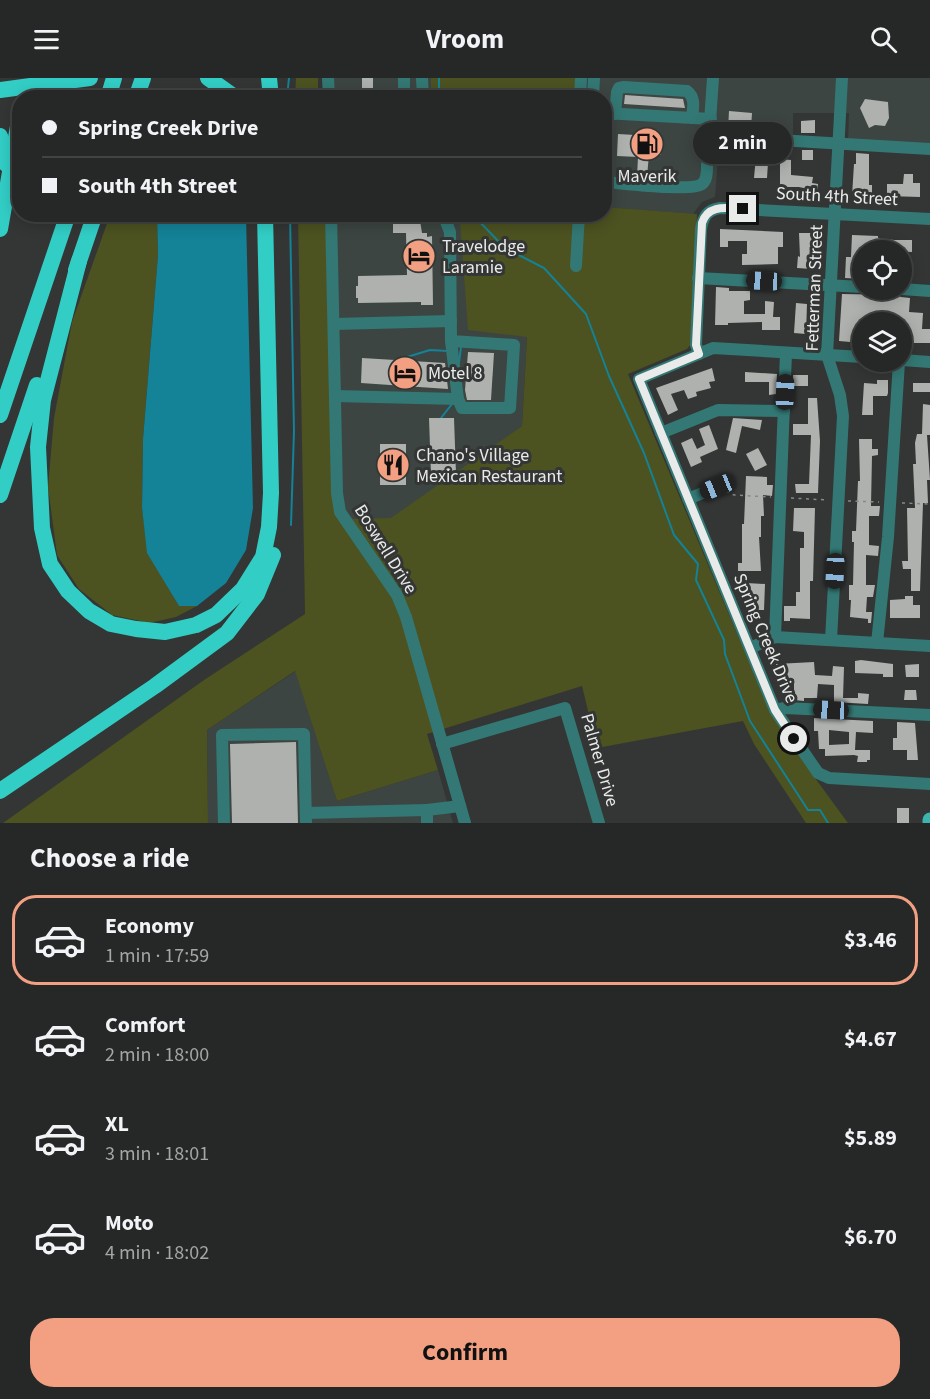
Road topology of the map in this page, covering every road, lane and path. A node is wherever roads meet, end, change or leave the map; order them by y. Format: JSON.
{"nodes":[{"id":1,"x":90,"y":78,"type":"edge"},
{"id":2,"x":207,"y":78,"type":"edge"},
{"id":3,"x":713,"y":78,"type":"edge"},
{"id":4,"x":842,"y":78,"type":"edge"},
{"id":5,"x":24,"y":88,"type":"edge"},
{"id":6,"x":0,"y":90,"type":"edge"},
{"id":7,"x":224,"y":90,"type":"edge"},
{"id":8,"x":612,"y":107,"type":"edge"},
{"id":9,"x":612,"y":113,"type":"edge"},
{"id":10,"x":692,"y":118,"type":"junction"},
{"id":11,"x":711,"y":119,"type":"junction"},
{"id":12,"x":0,"y":136,"type":"edge"},
{"id":13,"x":710,"y":136,"type":"junction"},
{"id":14,"x":839,"y":142,"type":"junction"},
{"id":15,"x":930,"y":149,"type":"edge"},
{"id":16,"x":12,"y":158,"type":"edge"},
{"id":17,"x":8,"y":180,"type":"junction"},
{"id":18,"x":612,"y":183,"type":"edge"},
{"id":19,"x":835,"y":213,"type":"junction"},
{"id":20,"x":930,"y":219,"type":"edge"},
{"id":21,"x":65,"y":222,"type":"edge"},
{"id":22,"x":92,"y":222,"type":"edge"},
{"id":23,"x":265,"y":222,"type":"edge"},
{"id":24,"x":274,"y":222,"type":"edge"},
{"id":25,"x":331,"y":222,"type":"edge"},
{"id":26,"x":446,"y":222,"type":"edge"},
{"id":27,"x":579,"y":222,"type":"edge"},
{"id":28,"x":0,"y":229,"type":"edge"},
{"id":29,"x":79,"y":261,"type":"junction"},
{"id":30,"x":576,"y":266,"type":"dead end"},
{"id":31,"x":698,"y":278,"type":"junction"},
{"id":32,"x":831,"y":285,"type":"junction"},
{"id":33,"x":852,"y":286,"type":"edge"},
{"id":34,"x":912,"y":290,"type":"edge"},
{"id":35,"x":930,"y":291,"type":"edge"},
{"id":36,"x":451,"y":321,"type":"junction"},
{"id":37,"x":334,"y":324,"type":"junction"},
{"id":38,"x":452,"y":341,"type":"junction"},
{"id":39,"x":786,"y":353,"type":"junction"},
{"id":40,"x":699,"y":354,"type":"junction"},
{"id":41,"x":827,"y":355,"type":"junction"},
{"id":42,"x":852,"y":356,"type":"edge"},
{"id":43,"x":912,"y":361,"type":"edge"},
{"id":44,"x":930,"y":362,"type":"edge"},
{"id":45,"x":899,"y":372,"type":"edge"},
{"id":46,"x":335,"y":396,"type":"junction"},
{"id":47,"x":458,"y":399,"type":"junction"},
{"id":48,"x":784,"y":411,"type":"junction"},
{"id":49,"x":0,"y":415,"type":"edge"},
{"id":50,"x":661,"y":433,"type":"junction"},
{"id":51,"x":717,"y":487,"type":"joint"},
{"id":52,"x":0,"y":495,"type":"edge"},
{"id":53,"x":781,"y":497,"type":"junction"},
{"id":54,"x":688,"y":499,"type":"junction"},
{"id":55,"x":839,"y":501,"type":"junction"},
{"id":56,"x":891,"y":502,"type":"junction"},
{"id":57,"x":930,"y":504,"type":"edge"},
{"id":58,"x":775,"y":637,"type":"junction"},
{"id":59,"x":831,"y":640,"type":"junction"},
{"id":60,"x":877,"y":643,"type":"junction"},
{"id":61,"x":930,"y":646,"type":"edge"},
{"id":62,"x":750,"y":648,"type":"junction"},
{"id":63,"x":775,"y":710,"type":"junction"},
{"id":64,"x":930,"y":715,"type":"edge"},
{"id":65,"x":442,"y":744,"type":"junction"},
{"id":66,"x":930,"y":784,"type":"edge"},
{"id":67,"x":0,"y":791,"type":"edge"},
{"id":68,"x":460,"y":806,"type":"junction"},
{"id":69,"x":427,"y":817,"type":"edge"},
{"id":70,"x":306,"y":818,"type":"edge"},
{"id":71,"x":224,"y":823,"type":"edge"},
{"id":72,"x":465,"y":823,"type":"edge"},
{"id":73,"x":600,"y":823,"type":"edge"}],
"edges":[{"from":1,"to":5,"type":"highway"},
{"from":2,"to":7,"type":"highway"},
{"from":3,"to":11,"type":"street"},
{"from":4,"to":14,"type":"street","name":"Fetterman Street"},
{"from":5,"to":6,"type":"highway"},
{"from":8,"to":10,"type":"street"},
{"from":9,"to":10,"type":"street"},
{"from":10,"to":11,"type":"street"},
{"from":11,"to":13,"type":"street"},
{"from":12,"to":17,"type":"highway"},
{"from":13,"to":14,"type":"street"},
{"from":13,"to":18,"type":"street"},
{"from":14,"to":15,"type":"street"},
{"from":14,"to":19,"type":"street","name":"Fetterman Street"},
{"from":16,"to":17,"type":"highway"},
{"from":17,"to":28,"type":"highway"},
{"from":19,"to":20,"type":"street","name":"South 4th Street"},
{"from":19,"to":31,"type":"street","name":"South 4th Street"},
{"from":19,"to":32,"type":"street","name":"Fetterman Street"},
{"from":21,"to":49,"type":"highway"},
{"from":22,"to":29,"type":"highway"},
{"from":23,"to":29,"type":"highway"},
{"from":24,"to":67,"type":"highway"},
{"from":25,"to":37,"type":"street","name":"Boswell Drive"},
{"from":26,"to":36,"type":"street"},
{"from":27,"to":30,"type":"street"},
{"from":29,"to":52,"type":"highway"},
{"from":31,"to":32,"type":"street"},
{"from":31,"to":40,"type":"street"},
{"from":32,"to":33,"type":"street"},
{"from":32,"to":41,"type":"street","name":"Fetterman Street"},
{"from":34,"to":35,"type":"street"},
{"from":36,"to":37,"type":"street"},
{"from":36,"to":38,"type":"street"},
{"from":37,"to":46,"type":"street","name":"Boswell Drive"},
{"from":38,"to":47,"type":"street"},
{"from":38,"to":47,"type":"street"},
{"from":39,"to":40,"type":"street"},
{"from":39,"to":41,"type":"street"},
{"from":39,"to":48,"type":"street"},
{"from":40,"to":50,"type":"street","name":"Spring Creek Drive"},
{"from":41,"to":42,"type":"street"},
{"from":41,"to":55,"type":"street","name":"Fetterman Street"},
{"from":43,"to":44,"type":"street"},
{"from":45,"to":56,"type":"street"},
{"from":46,"to":47,"type":"street"},
{"from":46,"to":65,"type":"street","name":"Boswell Drive"},
{"from":48,"to":50,"type":"street"},
{"from":48,"to":53,"type":"street"},
{"from":50,"to":54,"type":"street","name":"Spring Creek Drive"},
{"from":51,"to":53,"type":"path"},
{"from":51,"to":54,"type":"street"},
{"from":53,"to":55,"type":"path"},
{"from":53,"to":58,"type":"street"},
{"from":54,"to":62,"type":"street","name":"Spring Creek Drive"},
{"from":55,"to":56,"type":"path"},
{"from":55,"to":59,"type":"street","name":"Fetterman Street"},
{"from":56,"to":57,"type":"path"},
{"from":56,"to":60,"type":"street"},
{"from":58,"to":59,"type":"street"},
{"from":58,"to":62,"type":"street"},
{"from":59,"to":60,"type":"street"},
{"from":60,"to":61,"type":"street"},
{"from":62,"to":63,"type":"street","name":"Spring Creek Drive"},
{"from":63,"to":64,"type":"street"},
{"from":63,"to":66,"type":"street","name":"Spring Creek Drive"},
{"from":65,"to":68,"type":"street","name":"Boswell Drive"},
{"from":65,"to":73,"type":"street","name":"Palmer Drive"},
{"from":68,"to":69,"type":"street"},
{"from":68,"to":72,"type":"street","name":"Boswell Drive"},
{"from":69,"to":70,"type":"street"},
{"from":70,"to":71,"type":"street"}]}
